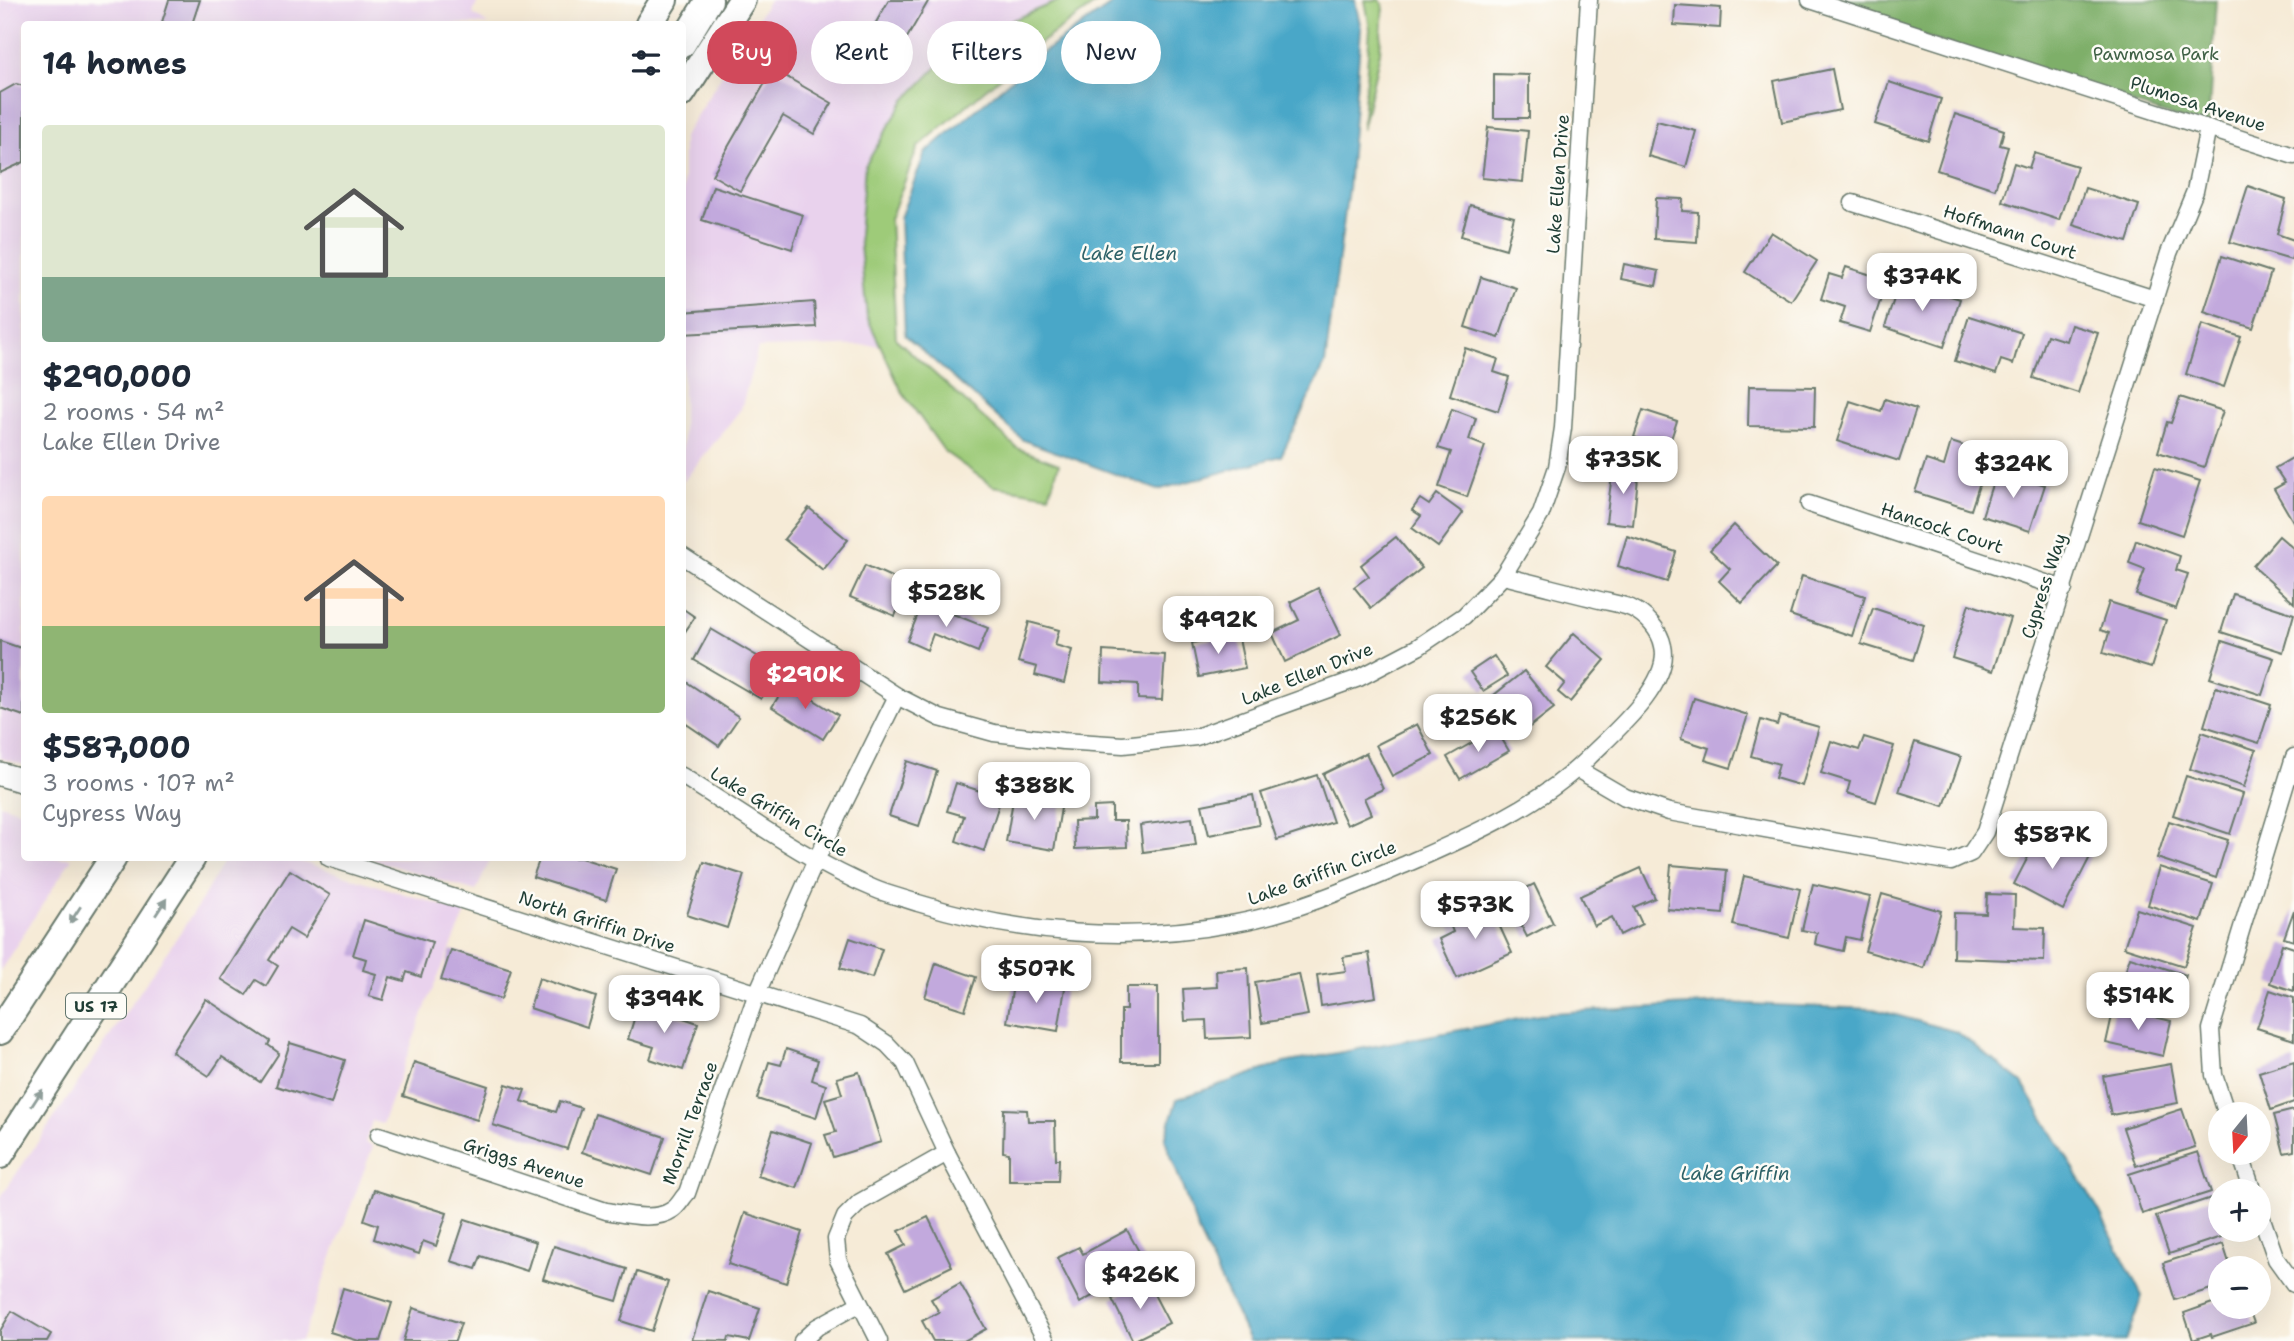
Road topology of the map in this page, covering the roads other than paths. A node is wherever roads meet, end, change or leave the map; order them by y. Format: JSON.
{"nodes":[{"id":1,"x":664,"y":0,"type":"edge"},
{"id":2,"x":709,"y":0,"type":"edge"},
{"id":3,"x":743,"y":0,"type":"edge"},
{"id":4,"x":1589,"y":0,"type":"edge"},
{"id":5,"x":1810,"y":0,"type":"edge"},
{"id":6,"x":651,"y":21,"type":"edge"},
{"id":7,"x":686,"y":37,"type":"edge"},
{"id":8,"x":686,"y":87,"type":"edge"},
{"id":9,"x":2208,"y":128,"type":"junction"},
{"id":10,"x":2294,"y":156,"type":"edge"},
{"id":11,"x":1853,"y":203,"type":"dead end"},
{"id":12,"x":2155,"y":299,"type":"junction"},
{"id":13,"x":1809,"y":504,"type":"dead end"},
{"id":14,"x":686,"y":559,"type":"edge"},
{"id":15,"x":1503,"y":576,"type":"junction"},
{"id":16,"x":2064,"y":589,"type":"junction"},
{"id":17,"x":897,"y":696,"type":"junction"},
{"id":18,"x":2294,"y":757,"type":"edge"},
{"id":19,"x":1577,"y":769,"type":"junction"},
{"id":20,"x":0,"y":774,"type":"edge"},
{"id":21,"x":686,"y":779,"type":"edge"},
{"id":22,"x":21,"y":780,"type":"edge"},
{"id":23,"x":816,"y":860,"type":"junction"},
{"id":24,"x":111,"y":861,"type":"edge"},
{"id":25,"x":190,"y":861,"type":"edge"},
{"id":26,"x":339,"y":861,"type":"edge"},
{"id":27,"x":757,"y":993,"type":"junction"},
{"id":28,"x":0,"y":1031,"type":"edge"},
{"id":29,"x":2223,"y":1102,"type":"edge"},
{"id":30,"x":379,"y":1135,"type":"dead end"},
{"id":31,"x":947,"y":1153,"type":"junction"},
{"id":32,"x":0,"y":1155,"type":"edge"},
{"id":33,"x":659,"y":1216,"type":"joint"},
{"id":34,"x":2270,"y":1242,"type":"edge"},
{"id":35,"x":2294,"y":1284,"type":"edge"},
{"id":36,"x":859,"y":1304,"type":"junction"},
{"id":37,"x":802,"y":1341,"type":"edge"},
{"id":38,"x":879,"y":1341,"type":"edge"},
{"id":39,"x":1046,"y":1341,"type":"edge"}],
"edges":[{"from":1,"to":6,"type":"main road"},
{"from":2,"to":7,"type":"main road"},
{"from":3,"to":8,"type":"main road"},
{"from":4,"to":15,"type":"street","name":"Lake Ellen Drive"},
{"from":5,"to":9,"type":"street","name":"Plumosa Avenue"},
{"from":9,"to":10,"type":"street","name":"Plumosa Avenue"},
{"from":9,"to":12,"type":"street","name":"Cypress Way"},
{"from":11,"to":12,"type":"street","name":"Hoffmann Court"},
{"from":12,"to":16,"type":"street","name":"Cypress Way"},
{"from":13,"to":16,"type":"street","name":"Hancock Court"},
{"from":14,"to":17,"type":"street","name":"Lake Ellen Drive"},
{"from":15,"to":17,"type":"street","name":"Lake Ellen Drive"},
{"from":15,"to":19,"type":"street","name":"Lake Griffin Circle"},
{"from":16,"to":19,"type":"street","name":"Cypress Way"},
{"from":17,"to":23,"type":"street","name":"Morrill Terrace"},
{"from":18,"to":29,"type":"street"},
{"from":19,"to":23,"type":"street","name":"Lake Griffin Circle"},
{"from":20,"to":22,"type":"street"},
{"from":21,"to":23,"type":"street","name":"Lake Griffin Circle"},
{"from":23,"to":27,"type":"street","name":"Morrill Terrace"},
{"from":24,"to":28,"type":"main road","one_way":true},
{"from":32,"to":25,"type":"main road","number":"US 17","one_way":true},
{"from":26,"to":27,"type":"street","name":"North Griffin Drive"},
{"from":27,"to":31,"type":"street","name":"North Griffin Drive"},
{"from":27,"to":33,"type":"street","name":"Morrill Terrace"},
{"from":30,"to":33,"type":"street","name":"Griggs Avenue"},
{"from":31,"to":36,"type":"street"},
{"from":31,"to":39,"type":"street","name":"North Griffin Drive"},
{"from":34,"to":35,"type":"street"},
{"from":36,"to":37,"type":"street"},
{"from":36,"to":38,"type":"street"}]}
